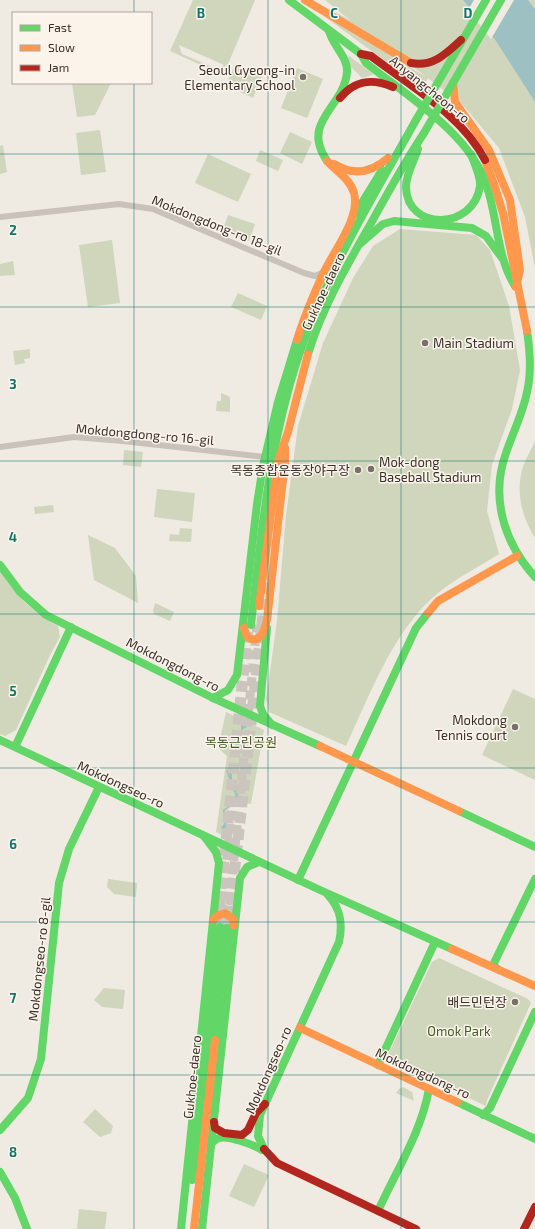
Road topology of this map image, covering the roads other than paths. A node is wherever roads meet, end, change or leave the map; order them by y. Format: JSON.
{"nodes":[{"id":1,"x":289,"y":0,"type":"edge"},
{"id":2,"x":305,"y":0,"type":"edge"},
{"id":3,"x":486,"y":0,"type":"edge"},
{"id":4,"x":501,"y":0,"type":"edge"},
{"id":5,"x":329,"y":31,"type":"junction"},
{"id":6,"x":464,"y":36,"type":"junction"},
{"id":7,"x":361,"y":54,"type":"junction"},
{"id":8,"x":453,"y":83,"type":"junction"},
{"id":9,"x":402,"y":92,"type":"junction"},
{"id":10,"x":416,"y":120,"type":"junction"},
{"id":11,"x":424,"y":132,"type":"junction"},
{"id":12,"x":471,"y":154,"type":"junction"},
{"id":13,"x":388,"y":158,"type":"junction"},
{"id":14,"x":0,"y":217,"type":"edge"},
{"id":15,"x":349,"y":224,"type":"junction"},
{"id":16,"x":358,"y":246,"type":"junction"},
{"id":17,"x":503,"y":260,"type":"junction"},
{"id":18,"x":325,"y":271,"type":"junction"},
{"id":19,"x":304,"y":273,"type":"junction"},
{"id":20,"x":516,"y":287,"type":"junction"},
{"id":21,"x":316,"y":288,"type":"junction"},
{"id":22,"x":284,"y":444,"type":"junction"},
{"id":23,"x":0,"y":447,"type":"edge"},
{"id":24,"x":265,"y":457,"type":"junction"},
{"id":25,"x":517,"y":556,"type":"junction"},
{"id":26,"x":0,"y":565,"type":"edge"},
{"id":27,"x":535,"y":576,"type":"edge"},
{"id":28,"x":267,"y":620,"type":"junction"},
{"id":29,"x":251,"y":624,"type":"junction"},
{"id":30,"x":71,"y":627,"type":"junction"},
{"id":31,"x":213,"y":698,"type":"junction"},
{"id":32,"x":272,"y":725,"type":"junction"},
{"id":33,"x":0,"y":740,"type":"edge"},
{"id":34,"x":15,"y":747,"type":"junction"},
{"id":35,"x":353,"y":761,"type":"junction"},
{"id":36,"x":99,"y":787,"type":"junction"},
{"id":37,"x":204,"y":836,"type":"junction"},
{"id":38,"x":535,"y":847,"type":"edge"},
{"id":39,"x":259,"y":862,"type":"junction"},
{"id":40,"x":535,"y":879,"type":"edge"},
{"id":41,"x":298,"y":880,"type":"junction"},
{"id":42,"x":320,"y":890,"type":"junction"},
{"id":43,"x":213,"y":920,"type":"junction"},
{"id":44,"x":227,"y":927,"type":"junction"},
{"id":45,"x":435,"y":942,"type":"junction"},
{"id":46,"x":499,"y":970,"type":"junction"},
{"id":47,"x":535,"y":986,"type":"edge"},
{"id":48,"x":535,"y":1012,"type":"edge"},
{"id":49,"x":300,"y":1028,"type":"junction"},
{"id":50,"x":378,"y":1065,"type":"junction"},
{"id":51,"x":429,"y":1089,"type":"junction"},
{"id":52,"x":265,"y":1104,"type":"junction"},
{"id":53,"x":483,"y":1115,"type":"junction"},
{"id":54,"x":214,"y":1120,"type":"junction"},
{"id":55,"x":0,"y":1130,"type":"edge"},
{"id":56,"x":535,"y":1139,"type":"edge"},
{"id":57,"x":211,"y":1144,"type":"junction"},
{"id":58,"x":263,"y":1151,"type":"junction"},
{"id":59,"x":0,"y":1172,"type":"edge"},
{"id":60,"x":535,"y":1207,"type":"edge"},
{"id":61,"x":378,"y":1211,"type":"junction"},
{"id":62,"x":26,"y":1229,"type":"edge"},
{"id":63,"x":181,"y":1229,"type":"edge"},
{"id":64,"x":187,"y":1229,"type":"edge"},
{"id":65,"x":194,"y":1229,"type":"edge"},
{"id":66,"x":202,"y":1229,"type":"edge"},
{"id":67,"x":416,"y":1229,"type":"edge"},
{"id":68,"x":524,"y":1229,"type":"edge"}],
"edges":[{"from":1,"to":5,"type":"main road","name":"Anyangcheon-ro"},
{"from":2,"to":6,"type":"main road","bridge":true},
{"from":3,"to":6,"type":"main road","name":"Gukhoe-daero","bridge":true},
{"from":4,"to":8,"type":"main road","name":"Gukhoe-daero","bridge":true},
{"from":5,"to":7,"type":"main road","name":"Anyangcheon-ro"},
{"from":5,"to":15,"type":"main road"},
{"from":6,"to":10,"type":"main road","name":"Gukhoe-daero","bridge":true},
{"from":7,"to":9,"type":"main road","name":"Anyangcheon-ro"},
{"from":7,"to":20,"type":"main road","name":"Anyangcheon-ro"},
{"from":8,"to":11,"type":"main road","name":"Gukhoe-daero","bridge":true},
{"from":8,"to":20,"type":"main road"},
{"from":9,"to":12,"type":"main road","name":"Anyangcheon-ro"},
{"from":9,"to":13,"type":"main road"},
{"from":10,"to":13,"type":"main road"},
{"from":10,"to":29,"type":"main road","name":"Gukhoe-daero"},
{"from":11,"to":12,"type":"main road"},
{"from":11,"to":16,"type":"main road","name":"Gukhoe-daero"},
{"from":12,"to":17,"type":"main road","name":"Anyangcheon-ro"},
{"from":13,"to":15,"type":"main road"},
{"from":14,"to":19,"type":"street","name":"Mokdongdong-ro 18-gil"},
{"from":15,"to":18,"type":"main road"},
{"from":16,"to":17,"type":"main road"},
{"from":16,"to":22,"type":"main road","name":"Gukhoe-daero"},
{"from":17,"to":20,"type":"main road","name":"Anyangcheon-ro"},
{"from":18,"to":19,"type":"street","name":"Mokdongdong-ro 18-gil"},
{"from":18,"to":21,"type":"main road"},
{"from":19,"to":21,"type":"street","name":"Mokdongdong-ro 18-gil"},
{"from":20,"to":25,"type":"main road","name":"Anyangcheon-ro"},
{"from":21,"to":24,"type":"main road"},
{"from":22,"to":28,"type":"main road"},
{"from":22,"to":29,"type":"main road","name":"Gukhoe-daero"},
{"from":23,"to":24,"type":"street","name":"Mokdongdong-ro 16-gil"},
{"from":24,"to":29,"type":"main road"},
{"from":25,"to":27,"type":"main road","name":"Anyangcheon-ro"},
{"from":25,"to":35,"type":"main road"},
{"from":26,"to":30,"type":"main road","name":"Mokdongdong-ro"},
{"from":28,"to":29,"type":"main road"},
{"from":28,"to":32,"type":"main road"},
{"from":29,"to":31,"type":"main road"},
{"from":30,"to":31,"type":"main road","name":"Mokdongdong-ro"},
{"from":30,"to":34,"type":"main road"},
{"from":31,"to":32,"type":"main road","name":"Mokdongdong-ro"},
{"from":32,"to":35,"type":"main road","name":"Mokdongdong-ro"},
{"from":33,"to":34,"type":"main road","name":"Mokdongseo-ro"},
{"from":34,"to":36,"type":"main road","name":"Mokdongseo-ro"},
{"from":35,"to":38,"type":"main road","name":"Mokdongdong-ro"},
{"from":35,"to":41,"type":"main road"},
{"from":36,"to":37,"type":"main road","name":"Mokdongseo-ro"},
{"from":36,"to":55,"type":"main road","name":"Mokdongseo-ro 8-gil"},
{"from":37,"to":39,"type":"main road","name":"Mokdongseo-ro"},
{"from":37,"to":43,"type":"main road"},
{"from":39,"to":41,"type":"main road","name":"Mokdongseo-ro"},
{"from":39,"to":44,"type":"main road"},
{"from":40,"to":46,"type":"main road"},
{"from":41,"to":42,"type":"main road","name":"Mokdongseo-ro"},
{"from":42,"to":45,"type":"main road","name":"Mokdongseo-ro"},
{"from":42,"to":49,"type":"main road","name":"Mokdongseo-ro"},
{"from":43,"to":44,"type":"main road"},
{"from":43,"to":63,"type":"main road"},
{"from":44,"to":54,"type":"main road"},
{"from":44,"to":64,"type":"main road","name":"Gukhoe-daero"},
{"from":44,"to":65,"type":"main road","name":"Gukhoe-daero"},
{"from":45,"to":46,"type":"main road","name":"Mokdongseo-ro"},
{"from":45,"to":50,"type":"main road"},
{"from":46,"to":47,"type":"main road","name":"Mokdongseo-ro"},
{"from":48,"to":53,"type":"main road"},
{"from":49,"to":50,"type":"main road","name":"Mokdongdong-ro"},
{"from":49,"to":52,"type":"main road","name":"Mokdongseo-ro"},
{"from":50,"to":51,"type":"main road","name":"Mokdongdong-ro"},
{"from":51,"to":53,"type":"main road","name":"Mokdongdong-ro"},
{"from":51,"to":61,"type":"main road"},
{"from":52,"to":54,"type":"main road"},
{"from":52,"to":58,"type":"main road","name":"Mokdongseo-ro"},
{"from":53,"to":56,"type":"main road","name":"Mokdongdong-ro"},
{"from":54,"to":57,"type":"main road"},
{"from":57,"to":58,"type":"main road"},
{"from":57,"to":66,"type":"main road"},
{"from":58,"to":61,"type":"main road"},
{"from":59,"to":62,"type":"main road"},
{"from":60,"to":68,"type":"main road"},
{"from":61,"to":67,"type":"main road"}]}
